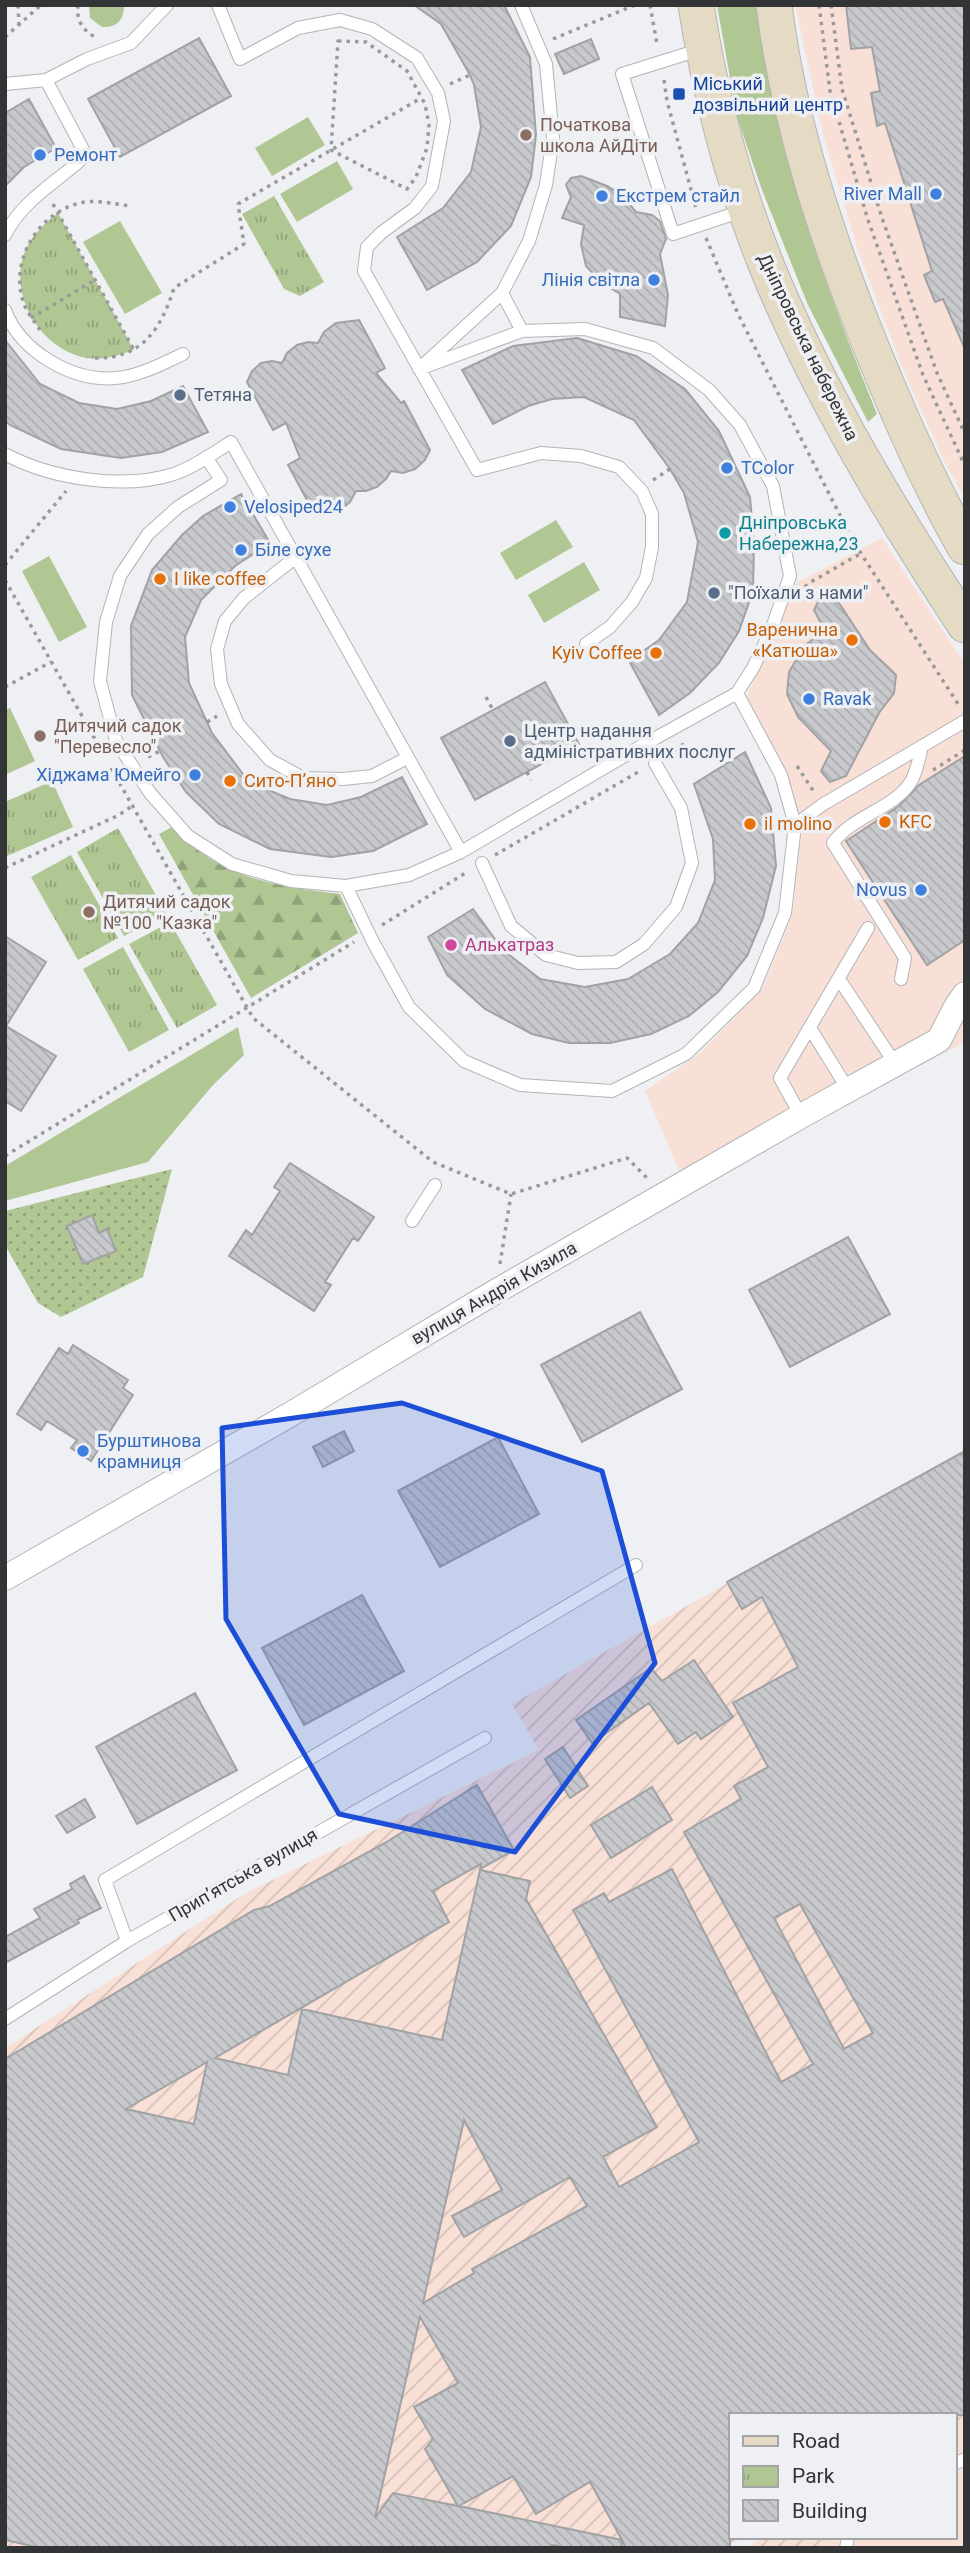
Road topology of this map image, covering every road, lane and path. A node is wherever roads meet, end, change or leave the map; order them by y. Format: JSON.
{"nodes":[{"id":1,"x":18,"y":5,"type":"edge"},
{"id":2,"x":41,"y":5,"type":"edge"},
{"id":3,"x":78,"y":5,"type":"edge"},
{"id":4,"x":167,"y":5,"type":"edge"},
{"id":5,"x":218,"y":5,"type":"edge"},
{"id":6,"x":521,"y":5,"type":"edge"},
{"id":7,"x":635,"y":5,"type":"edge"},
{"id":8,"x":650,"y":5,"type":"edge"},
{"id":9,"x":696,"y":5,"type":"edge"},
{"id":10,"x":774,"y":5,"type":"edge"},
{"id":11,"x":819,"y":5,"type":"edge"},
{"id":12,"x":831,"y":5,"type":"edge"},
{"id":13,"x":19,"y":25,"type":"junction"},
{"id":14,"x":83,"y":28,"type":"dead end"},
{"id":15,"x":5,"y":37,"type":"edge"},
{"id":16,"x":538,"y":45,"type":"junction"},
{"id":17,"x":702,"y":49,"type":"junction"},
{"id":18,"x":661,"y":63,"type":"junction"},
{"id":19,"x":470,"y":75,"type":"dead end"},
{"id":20,"x":46,"y":80,"type":"junction"},
{"id":21,"x":5,"y":83,"type":"edge"},
{"id":22,"x":436,"y":90,"type":"junction"},
{"id":23,"x":421,"y":97,"type":"junction"},
{"id":24,"x":331,"y":150,"type":"junction"},
{"id":25,"x":44,"y":189,"type":"junction"},
{"id":26,"x":130,"y":206,"type":"dead end"},
{"id":27,"x":746,"y":209,"type":"junction"},
{"id":28,"x":58,"y":213,"type":"junction"},
{"id":29,"x":701,"y":225,"type":"junction"},
{"id":30,"x":5,"y":235,"type":"edge"},
{"id":31,"x":95,"y":280,"type":"junction"},
{"id":32,"x":502,"y":293,"type":"junction"},
{"id":33,"x":5,"y":310,"type":"edge"},
{"id":34,"x":32,"y":317,"type":"junction"},
{"id":35,"x":15,"y":328,"type":"junction"},
{"id":36,"x":522,"y":331,"type":"junction"},
{"id":37,"x":48,"y":337,"type":"dead end"},
{"id":38,"x":134,"y":350,"type":"junction"},
{"id":39,"x":183,"y":354,"type":"dead end"},
{"id":40,"x":86,"y":358,"type":"dead end"},
{"id":41,"x":419,"y":369,"type":"junction"},
{"id":42,"x":146,"y":370,"type":"junction"},
{"id":43,"x":965,"y":434,"type":"edge"},
{"id":44,"x":5,"y":454,"type":"edge"},
{"id":45,"x":206,"y":457,"type":"junction"},
{"id":46,"x":965,"y":466,"type":"edge"},
{"id":47,"x":77,"y":477,"type":"junction"},
{"id":48,"x":965,"y":547,"type":"edge"},
{"id":49,"x":860,"y":554,"type":"junction"},
{"id":50,"x":296,"y":557,"type":"junction"},
{"id":51,"x":5,"y":565,"type":"edge"},
{"id":52,"x":5,"y":580,"type":"edge"},
{"id":53,"x":803,"y":590,"type":"dead end"},
{"id":54,"x":965,"y":625,"type":"edge"},
{"id":55,"x":586,"y":643,"type":"dead end"},
{"id":56,"x":51,"y":662,"type":"junction"},
{"id":57,"x":5,"y":687,"type":"edge"},
{"id":58,"x":737,"y":694,"type":"junction"},
{"id":59,"x":486,"y":698,"type":"dead end"},
{"id":60,"x":493,"y":710,"type":"dead end"},
{"id":61,"x":965,"y":714,"type":"edge"},
{"id":62,"x":217,"y":716,"type":"dead end"},
{"id":63,"x":965,"y":721,"type":"edge"},
{"id":64,"x":207,"y":722,"type":"dead end"},
{"id":65,"x":98,"y":746,"type":"dead end"},
{"id":66,"x":922,"y":746,"type":"junction"},
{"id":67,"x":160,"y":751,"type":"dead end"},
{"id":68,"x":105,"y":758,"type":"dead end"},
{"id":69,"x":146,"y":758,"type":"dead end"},
{"id":70,"x":407,"y":758,"type":"junction"},
{"id":71,"x":655,"y":763,"type":"dead end"},
{"id":72,"x":795,"y":763,"type":"dead end"},
{"id":73,"x":527,"y":772,"type":"dead end"},
{"id":74,"x":531,"y":780,"type":"dead end"},
{"id":75,"x":822,"y":805,"type":"junction"},
{"id":76,"x":132,"y":806,"type":"junction"},
{"id":77,"x":795,"y":825,"type":"junction"},
{"id":78,"x":461,"y":852,"type":"junction"},
{"id":79,"x":482,"y":863,"type":"dead end"},
{"id":80,"x":5,"y":868,"type":"edge"},
{"id":81,"x":346,"y":886,"type":"junction"},
{"id":82,"x":868,"y":928,"type":"dead end"},
{"id":83,"x":839,"y":979,"type":"junction"},
{"id":84,"x":901,"y":979,"type":"dead end"},
{"id":85,"x":965,"y":994,"type":"edge"},
{"id":86,"x":810,"y":1028,"type":"junction"},
{"id":87,"x":896,"y":1065,"type":"junction"},
{"id":88,"x":849,"y":1090,"type":"junction"},
{"id":89,"x":801,"y":1116,"type":"junction"},
{"id":90,"x":435,"y":1185,"type":"dead end"},
{"id":91,"x":511,"y":1194,"type":"junction"},
{"id":92,"x":663,"y":1195,"type":"junction"},
{"id":93,"x":412,"y":1221,"type":"dead end"},
{"id":94,"x":495,"y":1292,"type":"junction"},
{"id":95,"x":636,"y":1565,"type":"dead end"},
{"id":96,"x":5,"y":1578,"type":"edge"},
{"id":97,"x":485,"y":1738,"type":"dead end"},
{"id":98,"x":127,"y":1941,"type":"junction"},
{"id":99,"x":5,"y":2019,"type":"edge"}],
"edges":[{"from":1,"to":13,"type":"path"},
{"from":2,"to":13,"type":"path"},
{"from":3,"to":14,"type":"path"},
{"from":4,"to":20,"type":"lane"},
{"from":5,"to":22,"type":"lane"},
{"from":6,"to":16,"type":"lane"},
{"from":7,"to":16,"type":"path"},
{"from":8,"to":18,"type":"path"},
{"from":9,"to":17,"type":"main road","name":"Дніпровська набережна"},
{"from":10,"to":48,"type":"main road"},
{"from":11,"to":46,"type":"path"},
{"from":12,"to":43,"type":"path"},
{"from":13,"to":15,"type":"path"},
{"from":16,"to":32,"type":"lane"},
{"from":17,"to":18,"type":"lane"},
{"from":17,"to":27,"type":"main road","name":"Дніпровська набережна"},
{"from":18,"to":29,"type":"path"},
{"from":18,"to":29,"type":"lane"},
{"from":19,"to":22,"type":"path"},
{"from":20,"to":21,"type":"lane"},
{"from":20,"to":25,"type":"lane"},
{"from":22,"to":23,"type":"path"},
{"from":22,"to":41,"type":"lane"},
{"from":23,"to":24,"type":"path"},
{"from":23,"to":24,"type":"path"},
{"from":23,"to":24,"type":"path"},
{"from":24,"to":38,"type":"path"},
{"from":25,"to":28,"type":"path"},
{"from":25,"to":30,"type":"lane"},
{"from":26,"to":28,"type":"path"},
{"from":27,"to":29,"type":"lane"},
{"from":27,"to":54,"type":"main road","name":"Дніпровська набережна"},
{"from":28,"to":31,"type":"path"},
{"from":28,"to":34,"type":"path"},
{"from":29,"to":49,"type":"path"},
{"from":31,"to":34,"type":"path"},
{"from":31,"to":38,"type":"path"},
{"from":32,"to":36,"type":"lane"},
{"from":32,"to":41,"type":"lane"},
{"from":33,"to":35,"type":"lane"},
{"from":34,"to":35,"type":"path"},
{"from":34,"to":37,"type":"path"},
{"from":35,"to":42,"type":"lane"},
{"from":36,"to":41,"type":"lane"},
{"from":36,"to":58,"type":"lane"},
{"from":38,"to":40,"type":"path"},
{"from":38,"to":42,"type":"path"},
{"from":39,"to":42,"type":"lane"},
{"from":41,"to":55,"type":"lane"},
{"from":44,"to":47,"type":"lane"},
{"from":45,"to":47,"type":"lane"},
{"from":45,"to":50,"type":"lane"},
{"from":45,"to":81,"type":"lane"},
{"from":47,"to":51,"type":"path"},
{"from":49,"to":53,"type":"path"},
{"from":49,"to":61,"type":"path"},
{"from":50,"to":70,"type":"lane"},
{"from":50,"to":70,"type":"lane"},
{"from":52,"to":56,"type":"path"},
{"from":56,"to":57,"type":"path"},
{"from":56,"to":65,"type":"path"},
{"from":58,"to":77,"type":"lane"},
{"from":58,"to":78,"type":"lane"},
{"from":59,"to":60,"type":"path"},
{"from":62,"to":64,"type":"path"},
{"from":63,"to":66,"type":"lane"},
{"from":66,"to":75,"type":"lane"},
{"from":66,"to":84,"type":"lane"},
{"from":67,"to":69,"type":"path"},
{"from":68,"to":76,"type":"path"},
{"from":70,"to":78,"type":"lane"},
{"from":71,"to":79,"type":"lane"},
{"from":72,"to":75,"type":"path"},
{"from":73,"to":74,"type":"path"},
{"from":75,"to":77,"type":"lane"},
{"from":76,"to":80,"type":"path"},
{"from":76,"to":91,"type":"path"},
{"from":77,"to":81,"type":"lane"},
{"from":78,"to":81,"type":"lane"},
{"from":82,"to":83,"type":"lane"},
{"from":83,"to":86,"type":"lane"},
{"from":83,"to":87,"type":"lane"},
{"from":85,"to":87,"type":"street","name":"вулиця Андрія Кизила"},
{"from":86,"to":88,"type":"lane"},
{"from":86,"to":89,"type":"lane"},
{"from":87,"to":88,"type":"street","name":"вулиця Андрія Кизила"},
{"from":88,"to":89,"type":"street","name":"вулиця Андрія Кизила"},
{"from":89,"to":92,"type":"street","name":"вулиця Андрія Кизила"},
{"from":90,"to":93,"type":"lane"},
{"from":91,"to":92,"type":"path"},
{"from":91,"to":94,"type":"path"},
{"from":92,"to":94,"type":"street","name":"вулиця Андрія Кизила"},
{"from":94,"to":96,"type":"street","name":"вулиця Андрія Кизила"},
{"from":95,"to":98,"type":"lane"},
{"from":97,"to":98,"type":"lane","name":"Припʼятська вулиця"},
{"from":98,"to":99,"type":"lane","name":"Припʼятська вулиця"}]}
